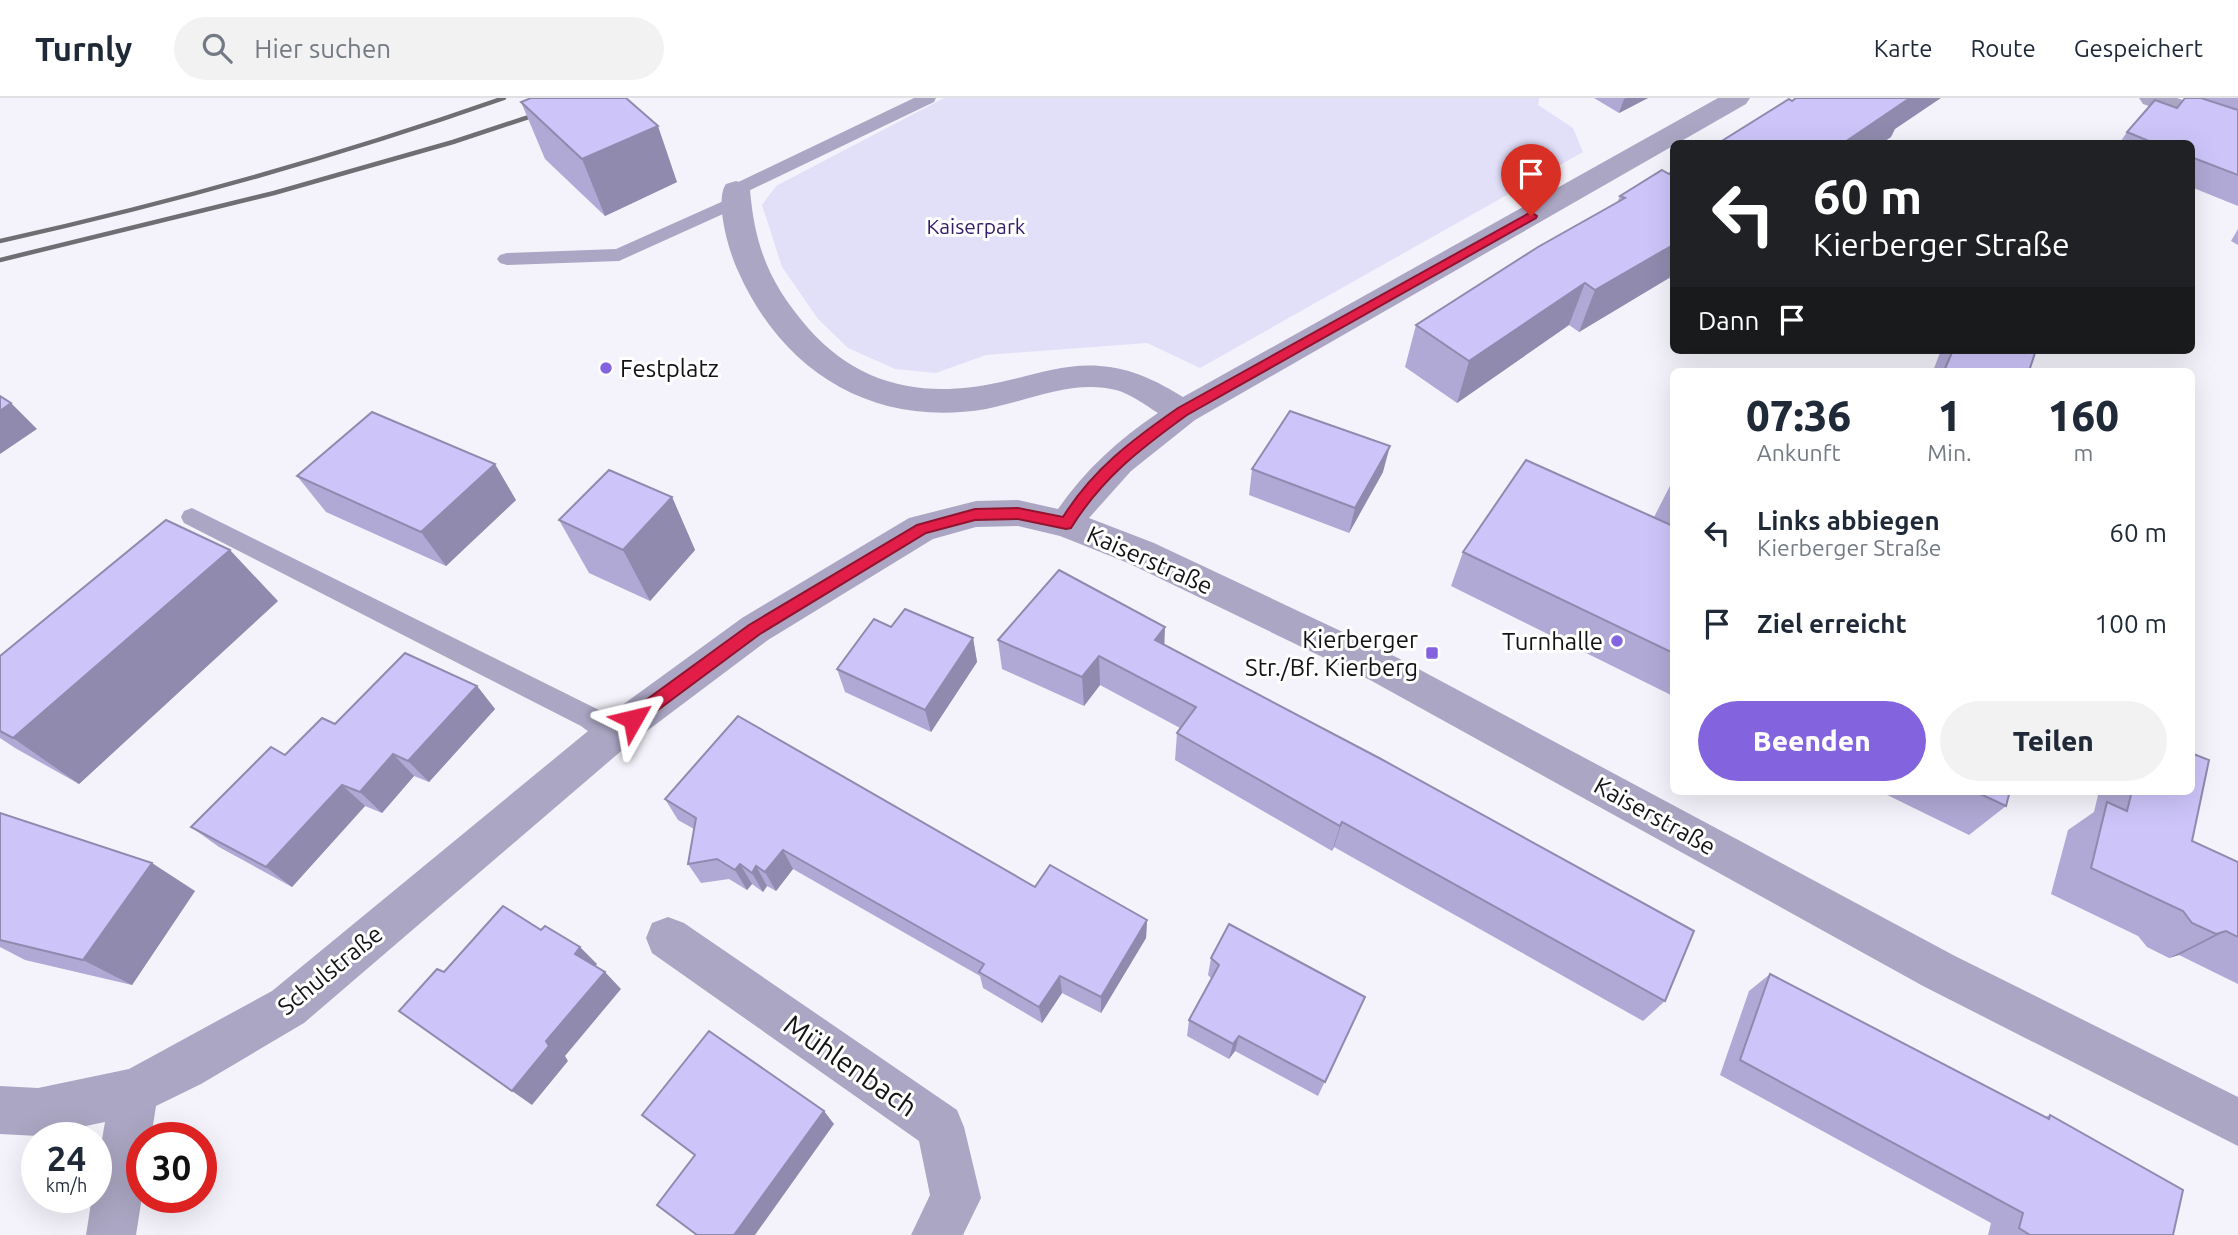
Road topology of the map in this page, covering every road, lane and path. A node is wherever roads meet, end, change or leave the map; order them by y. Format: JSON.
{"nodes":[{"id":1,"x":928,"y":98,"type":"edge"},
{"id":2,"x":1737,"y":98,"type":"edge"},
{"id":3,"x":2152,"y":98,"type":"edge"},
{"id":4,"x":2238,"y":130,"type":"edge"},
{"id":5,"x":736,"y":196,"type":"junction"},
{"id":6,"x":507,"y":259,"type":"dead end"},
{"id":7,"x":1183,"y":412,"type":"junction"},
{"id":8,"x":192,"y":517,"type":"dead end"},
{"id":9,"x":1066,"y":524,"type":"junction"},
{"id":10,"x":613,"y":734,"type":"junction"},
{"id":11,"x":668,"y":937,"type":"dead end"},
{"id":12,"x":134,"y":1092,"type":"junction"},
{"id":13,"x":0,"y":1110,"type":"edge"},
{"id":14,"x":2238,"y":1122,"type":"edge"},
{"id":15,"x":111,"y":1235,"type":"edge"},
{"id":16,"x":936,"y":1235,"type":"edge"}],
"edges":[{"from":1,"to":5,"type":"lane"},
{"from":2,"to":7,"type":"street"},
{"from":3,"to":4,"type":"street"},
{"from":5,"to":6,"type":"lane"},
{"from":5,"to":7,"type":"street"},
{"from":7,"to":9,"type":"street"},
{"from":8,"to":10,"type":"lane"},
{"from":9,"to":10,"type":"street","name":"Schulstraße"},
{"from":9,"to":14,"type":"street","name":"Kaiserstraße"},
{"from":10,"to":12,"type":"street","name":"Schulstraße"},
{"from":11,"to":16,"type":"street","name":"Mühlenbach"},
{"from":12,"to":13,"type":"street","name":"Schulstraße"},
{"from":12,"to":15,"type":"street"}]}
